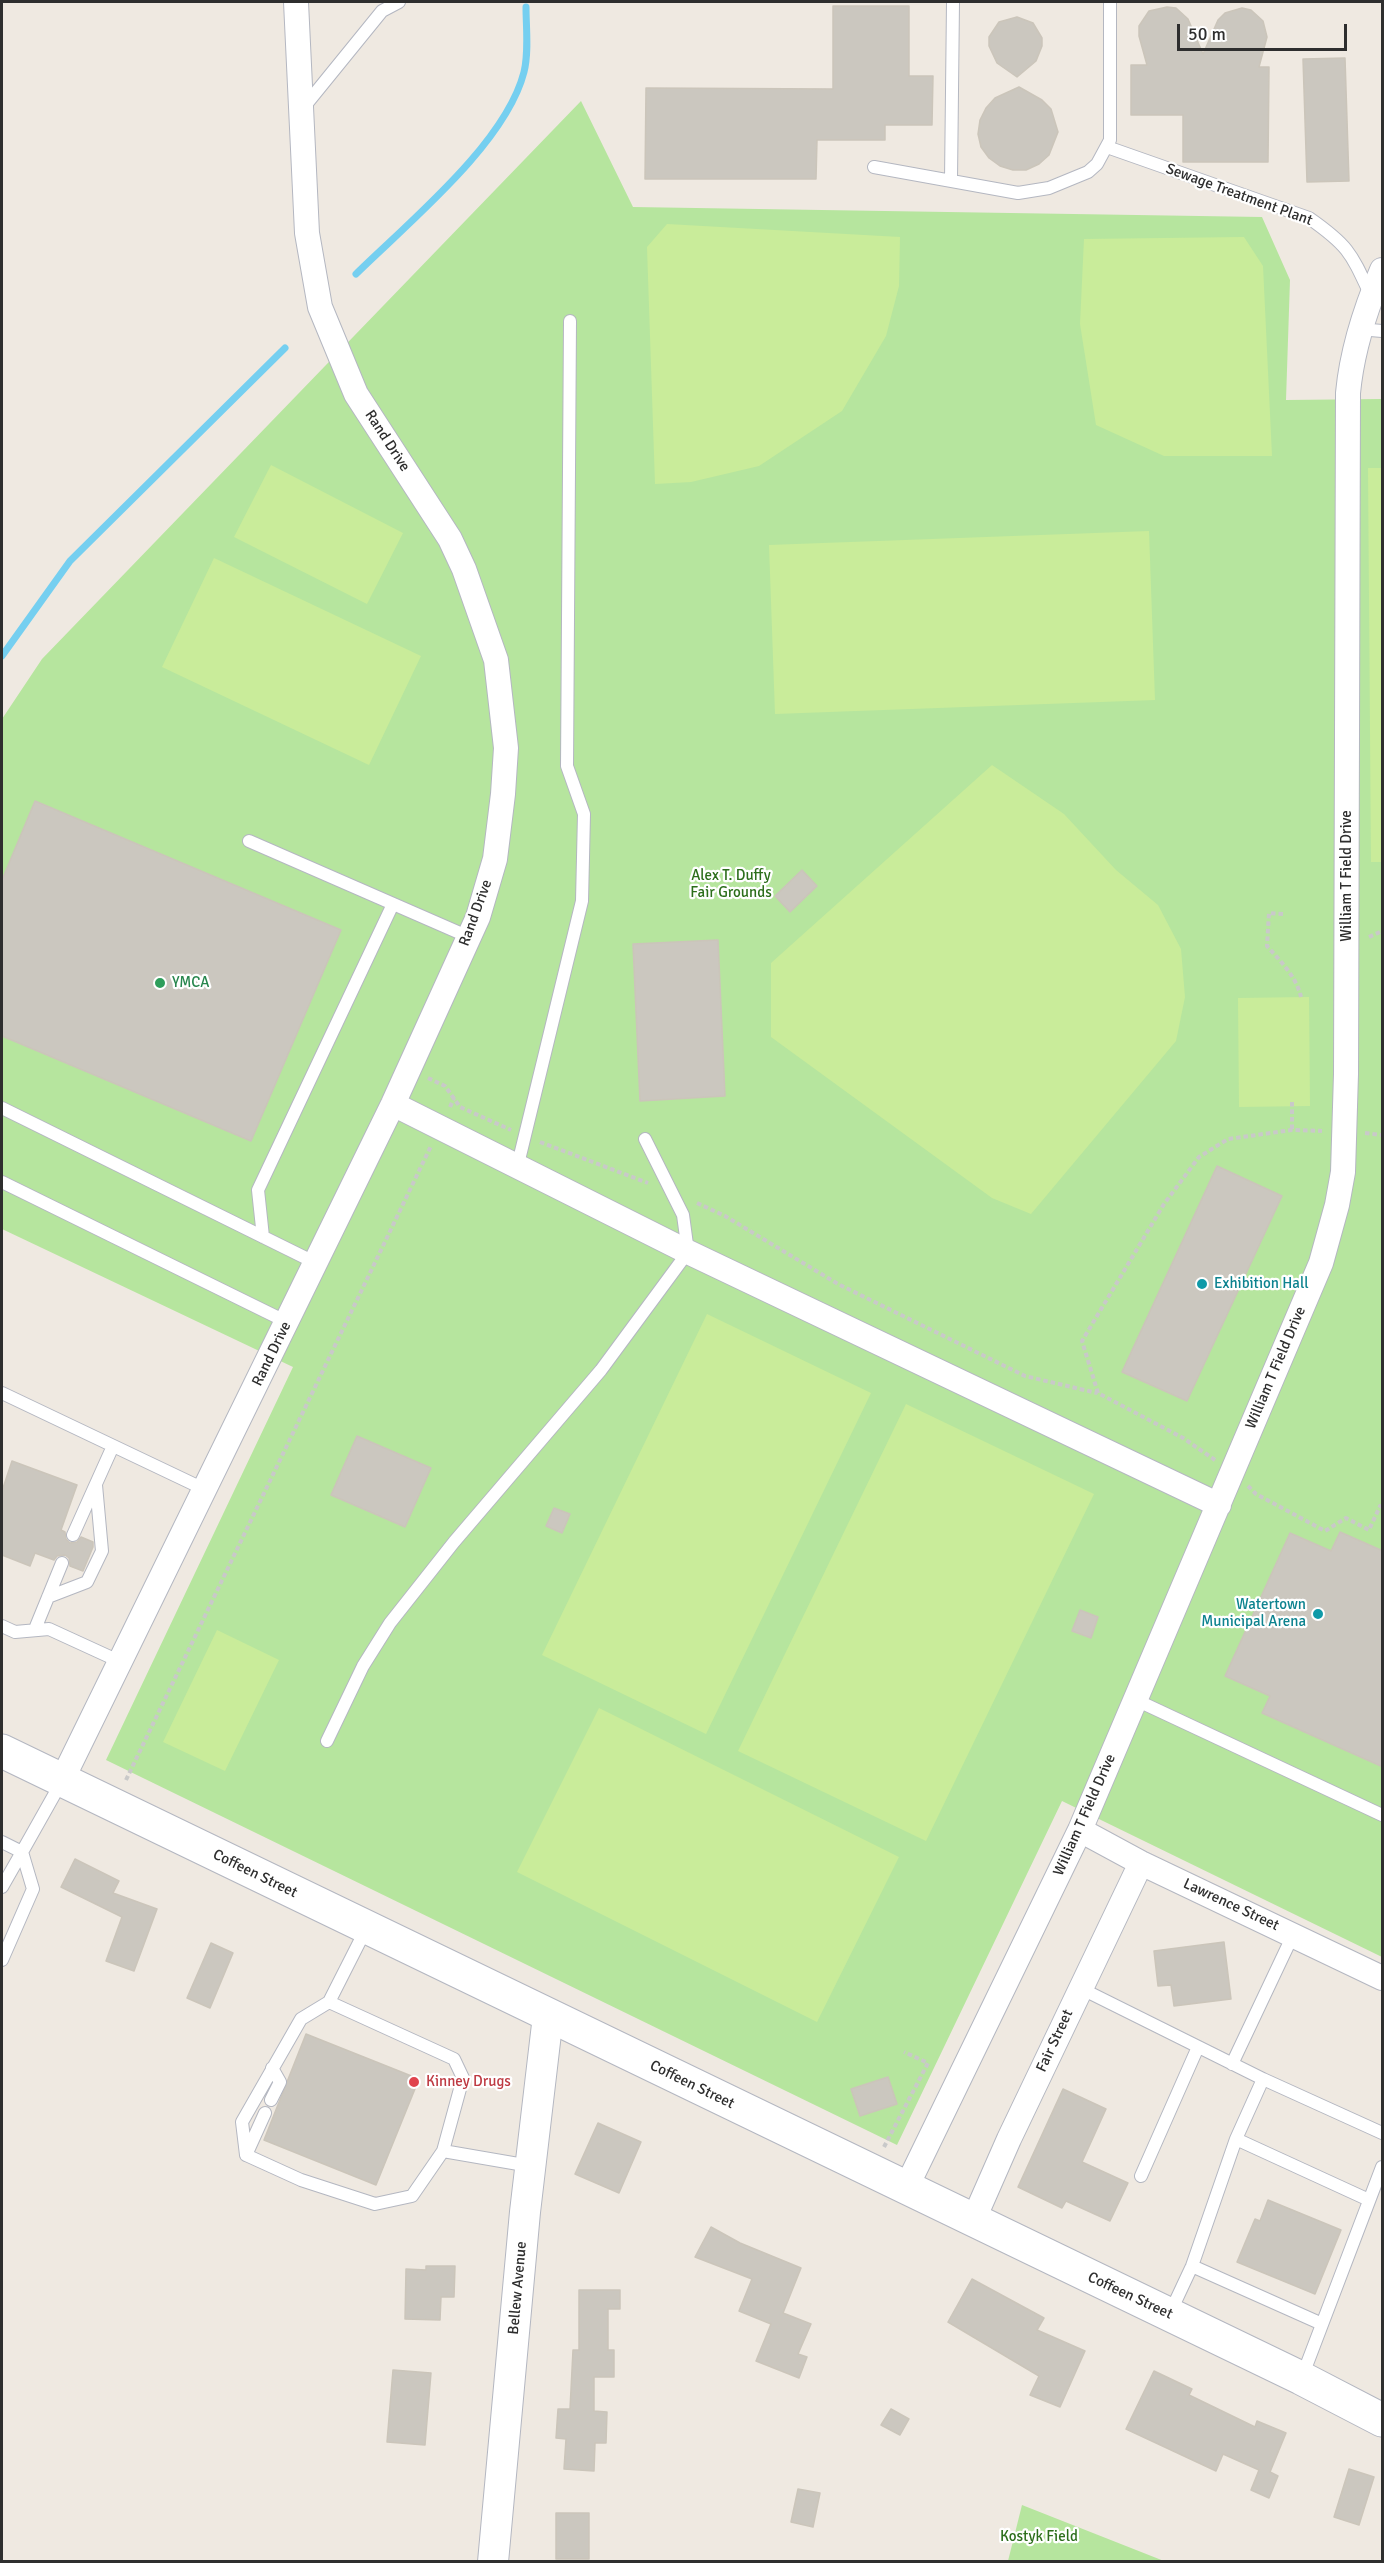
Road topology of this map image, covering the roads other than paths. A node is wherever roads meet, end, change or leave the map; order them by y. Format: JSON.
{"nodes":[{"id":1,"x":296,"y":2,"type":"edge"},
{"id":2,"x":399,"y":2,"type":"edge"},
{"id":3,"x":953,"y":2,"type":"edge"},
{"id":4,"x":1110,"y":2,"type":"edge"},
{"id":5,"x":301,"y":110,"type":"junction"},
{"id":6,"x":1107,"y":147,"type":"junction"},
{"id":7,"x":874,"y":167,"type":"dead end"},
{"id":8,"x":951,"y":180,"type":"junction"},
{"id":9,"x":1383,"y":270,"type":"edge"},
{"id":10,"x":1371,"y":296,"type":"junction"},
{"id":11,"x":570,"y":321,"type":"dead end"},
{"id":12,"x":1371,"y":330,"type":"edge"},
{"id":13,"x":249,"y":841,"type":"dead end"},
{"id":14,"x":393,"y":904,"type":"junction"},
{"id":15,"x":469,"y":937,"type":"junction"},
{"id":16,"x":393,"y":1104,"type":"junction"},
{"id":17,"x":2,"y":1108,"type":"edge"},
{"id":18,"x":645,"y":1139,"type":"dead end"},
{"id":19,"x":517,"y":1168,"type":"junction"},
{"id":20,"x":2,"y":1182,"type":"edge"},
{"id":21,"x":263,"y":1237,"type":"junction"},
{"id":22,"x":688,"y":1252,"type":"junction"},
{"id":23,"x":316,"y":1263,"type":"junction"},
{"id":24,"x":287,"y":1322,"type":"junction"},
{"id":25,"x":2,"y":1393,"type":"edge"},
{"id":26,"x":113,"y":1446,"type":"junction"},
{"id":27,"x":96,"y":1485,"type":"junction"},
{"id":28,"x":206,"y":1490,"type":"junction"},
{"id":29,"x":1219,"y":1505,"type":"junction"},
{"id":30,"x":73,"y":1535,"type":"dead end"},
{"id":31,"x":62,"y":1563,"type":"dead end"},
{"id":32,"x":48,"y":1597,"type":"junction"},
{"id":33,"x":2,"y":1626,"type":"edge"},
{"id":34,"x":35,"y":1629,"type":"junction"},
{"id":35,"x":121,"y":1662,"type":"junction"},
{"id":36,"x":1136,"y":1700,"type":"junction"},
{"id":37,"x":327,"y":1741,"type":"dead end"},
{"id":38,"x":2,"y":1751,"type":"edge"},
{"id":39,"x":62,"y":1780,"type":"junction"},
{"id":40,"x":1383,"y":1815,"type":"edge"},
{"id":41,"x":1080,"y":1830,"type":"junction"},
{"id":42,"x":2,"y":1842,"type":"edge"},
{"id":43,"x":21,"y":1852,"type":"junction"},
{"id":44,"x":1141,"y":1863,"type":"junction"},
{"id":45,"x":2,"y":1887,"type":"edge"},
{"id":46,"x":366,"y":1928,"type":"junction"},
{"id":47,"x":1293,"y":1935,"type":"junction"},
{"id":48,"x":2,"y":1960,"type":"edge"},
{"id":49,"x":1383,"y":1978,"type":"edge"},
{"id":50,"x":1080,"y":1988,"type":"junction"},
{"id":51,"x":329,"y":2002,"type":"junction"},
{"id":52,"x":548,"y":2016,"type":"junction"},
{"id":53,"x":1197,"y":2047,"type":"junction"},
{"id":54,"x":1232,"y":2064,"type":"junction"},
{"id":55,"x":272,"y":2068,"type":"junction"},
{"id":56,"x":1263,"y":2079,"type":"junction"},
{"id":57,"x":271,"y":2100,"type":"dead end"},
{"id":58,"x":265,"y":2113,"type":"dead end"},
{"id":59,"x":1383,"y":2133,"type":"edge"},
{"id":60,"x":1236,"y":2139,"type":"junction"},
{"id":61,"x":443,"y":2151,"type":"junction"},
{"id":62,"x":246,"y":2155,"type":"junction"},
{"id":63,"x":530,"y":2166,"type":"junction"},
{"id":64,"x":1383,"y":2167,"type":"edge"},
{"id":65,"x":1141,"y":2176,"type":"dead end"},
{"id":66,"x":906,"y":2188,"type":"junction"},
{"id":67,"x":1369,"y":2200,"type":"junction"},
{"id":68,"x":973,"y":2221,"type":"junction"},
{"id":69,"x":1192,"y":2266,"type":"junction"},
{"id":70,"x":1170,"y":2314,"type":"junction"},
{"id":71,"x":1322,"y":2324,"type":"junction"},
{"id":72,"x":1301,"y":2378,"type":"junction"},
{"id":73,"x":1383,"y":2420,"type":"edge"},
{"id":74,"x":493,"y":2562,"type":"edge"}],
"edges":[{"from":1,"to":5,"type":"street","name":"Rand Drive"},
{"from":2,"to":5,"type":"lane"},
{"from":3,"to":8,"type":"lane"},
{"from":4,"to":6,"type":"lane"},
{"from":5,"to":15,"type":"street","name":"Rand Drive"},
{"from":6,"to":8,"type":"lane"},
{"from":6,"to":10,"type":"lane","name":"Sewage Treatment Plant"},
{"from":7,"to":8,"type":"lane"},
{"from":9,"to":10,"type":"street","name":"William T Field Drive"},
{"from":10,"to":12,"type":"street","name":"William T Field Drive"},
{"from":11,"to":19,"type":"lane"},
{"from":12,"to":29,"type":"street","name":"William T Field Drive"},
{"from":13,"to":14,"type":"lane"},
{"from":14,"to":15,"type":"lane"},
{"from":14,"to":21,"type":"lane"},
{"from":15,"to":16,"type":"street","name":"Rand Drive"},
{"from":16,"to":19,"type":"street"},
{"from":16,"to":23,"type":"street","name":"Rand Drive"},
{"from":17,"to":21,"type":"lane"},
{"from":18,"to":22,"type":"lane"},
{"from":19,"to":22,"type":"street"},
{"from":20,"to":24,"type":"lane"},
{"from":21,"to":23,"type":"lane"},
{"from":22,"to":29,"type":"street"},
{"from":22,"to":37,"type":"lane"},
{"from":23,"to":24,"type":"street","name":"Rand Drive"},
{"from":24,"to":28,"type":"street","name":"Rand Drive"},
{"from":25,"to":26,"type":"lane"},
{"from":26,"to":27,"type":"lane"},
{"from":26,"to":28,"type":"lane"},
{"from":27,"to":30,"type":"lane"},
{"from":27,"to":32,"type":"lane"},
{"from":28,"to":35,"type":"street","name":"Rand Drive"},
{"from":29,"to":36,"type":"street","name":"William T Field Drive"},
{"from":31,"to":32,"type":"lane"},
{"from":32,"to":34,"type":"lane"},
{"from":33,"to":34,"type":"lane"},
{"from":34,"to":35,"type":"lane"},
{"from":35,"to":39,"type":"street","name":"Rand Drive"},
{"from":36,"to":40,"type":"lane"},
{"from":36,"to":41,"type":"street","name":"William T Field Drive"},
{"from":38,"to":39,"type":"main road","name":"Coffeen Street"},
{"from":39,"to":43,"type":"lane"},
{"from":39,"to":46,"type":"main road","name":"Coffeen Street"},
{"from":41,"to":44,"type":"street","name":"Lawrence Street"},
{"from":41,"to":66,"type":"street","name":"William T Field Drive"},
{"from":42,"to":43,"type":"lane"},
{"from":43,"to":45,"type":"lane"},
{"from":43,"to":48,"type":"lane"},
{"from":44,"to":47,"type":"street","name":"Lawrence Street"},
{"from":44,"to":50,"type":"street","name":"Fair Street"},
{"from":46,"to":51,"type":"lane"},
{"from":46,"to":52,"type":"main road","name":"Coffeen Street"},
{"from":47,"to":49,"type":"street","name":"Lawrence Street"},
{"from":47,"to":54,"type":"lane"},
{"from":50,"to":53,"type":"lane"},
{"from":50,"to":68,"type":"street","name":"Fair Street"},
{"from":51,"to":55,"type":"lane"},
{"from":51,"to":61,"type":"lane"},
{"from":52,"to":63,"type":"street","name":"Bellew Avenue"},
{"from":52,"to":66,"type":"main road","name":"Coffeen Street"},
{"from":53,"to":54,"type":"lane"},
{"from":53,"to":65,"type":"lane"},
{"from":54,"to":56,"type":"lane"},
{"from":55,"to":57,"type":"lane"},
{"from":55,"to":62,"type":"lane"},
{"from":56,"to":59,"type":"lane"},
{"from":56,"to":60,"type":"lane"},
{"from":58,"to":62,"type":"lane"},
{"from":60,"to":67,"type":"lane"},
{"from":60,"to":69,"type":"lane"},
{"from":61,"to":62,"type":"lane"},
{"from":61,"to":63,"type":"lane"},
{"from":63,"to":74,"type":"street","name":"Bellew Avenue"},
{"from":64,"to":67,"type":"lane"},
{"from":66,"to":68,"type":"main road","name":"Coffeen Street"},
{"from":67,"to":71,"type":"lane"},
{"from":68,"to":70,"type":"main road","name":"Coffeen Street"},
{"from":69,"to":70,"type":"lane"},
{"from":69,"to":71,"type":"lane"},
{"from":70,"to":72,"type":"main road","name":"Coffeen Street"},
{"from":71,"to":72,"type":"lane"},
{"from":72,"to":73,"type":"main road","name":"Coffeen Street"}]}
